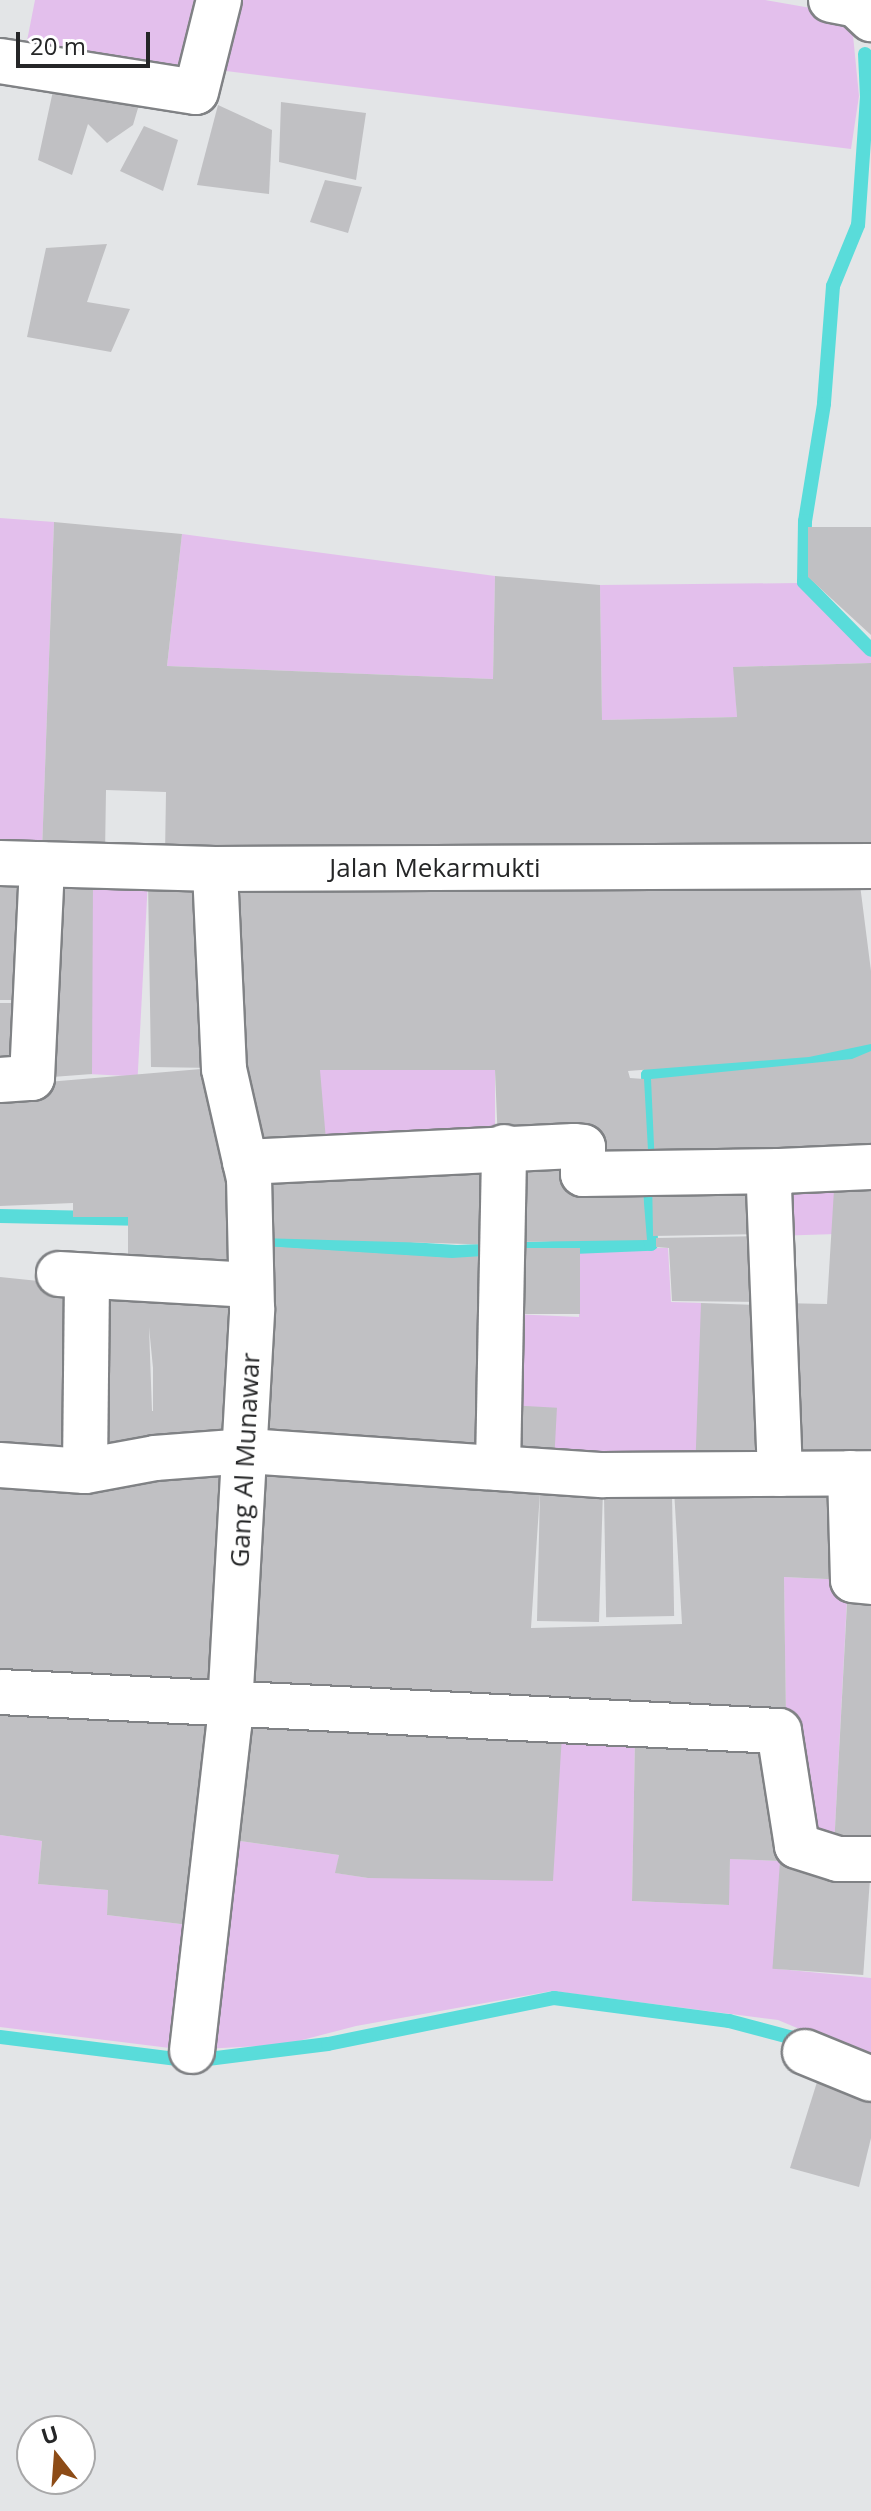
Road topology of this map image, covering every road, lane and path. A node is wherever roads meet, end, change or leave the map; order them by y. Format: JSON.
{"nodes":[{"id":1,"x":219,"y":0,"type":"edge"},
{"id":2,"x":831,"y":0,"type":"edge"},
{"id":3,"x":871,"y":19,"type":"edge"},
{"id":4,"x":2,"y":70,"type":"edge"},
{"id":5,"x":21,"y":863,"type":"edge"},
{"id":6,"x":871,"y":866,"type":"edge"},
{"id":7,"x":215,"y":869,"type":"junction"},
{"id":8,"x":0,"y":1080,"type":"edge"},
{"id":9,"x":504,"y":1147,"type":"junction"},
{"id":10,"x":245,"y":1162,"type":"junction"},
{"id":11,"x":871,"y":1167,"type":"edge"},
{"id":12,"x":779,"y":1171,"type":"junction"},
{"id":13,"x":251,"y":1285,"type":"junction"},
{"id":14,"x":247,"y":1451,"type":"junction"},
{"id":15,"x":0,"y":1465,"type":"edge"},
{"id":16,"x":498,"y":1468,"type":"junction"},
{"id":17,"x":85,"y":1471,"type":"junction"},
{"id":18,"x":860,"y":1473,"type":"edge"},
{"id":19,"x":780,"y":1474,"type":"junction"},
{"id":20,"x":871,"y":1582,"type":"edge"},
{"id":21,"x":0,"y":1692,"type":"edge"},
{"id":22,"x":231,"y":1704,"type":"junction"},
{"id":23,"x":871,"y":1859,"type":"edge"},
{"id":24,"x":192,"y":2051,"type":"dead end"},
{"id":25,"x":805,"y":2052,"type":"dead end"},
{"id":26,"x":871,"y":2079,"type":"edge"}],
"edges":[{"from":1,"to":4,"type":"street"},
{"from":2,"to":3,"type":"street"},
{"from":5,"to":7,"type":"street","name":"Jalan Mekarmukti"},
{"from":5,"to":8,"type":"street"},
{"from":6,"to":7,"type":"street","name":"Jalan Mekarmukti"},
{"from":7,"to":10,"type":"street","name":"Gang Al Munawar"},
{"from":9,"to":10,"type":"street"},
{"from":9,"to":12,"type":"street"},
{"from":9,"to":16,"type":"street"},
{"from":10,"to":13,"type":"street","name":"Gang Al Munawar"},
{"from":11,"to":12,"type":"street"},
{"from":12,"to":19,"type":"street"},
{"from":13,"to":14,"type":"street","name":"Gang Al Munawar"},
{"from":13,"to":17,"type":"street"},
{"from":14,"to":16,"type":"street"},
{"from":14,"to":17,"type":"street"},
{"from":14,"to":22,"type":"street","name":"Gang Al Munawar"},
{"from":15,"to":17,"type":"street"},
{"from":16,"to":19,"type":"street"},
{"from":18,"to":19,"type":"street"},
{"from":18,"to":20,"type":"street"},
{"from":21,"to":22,"type":"street"},
{"from":22,"to":23,"type":"street"},
{"from":22,"to":24,"type":"street","name":"Gang Al Munawar"},
{"from":25,"to":26,"type":"street"}]}
